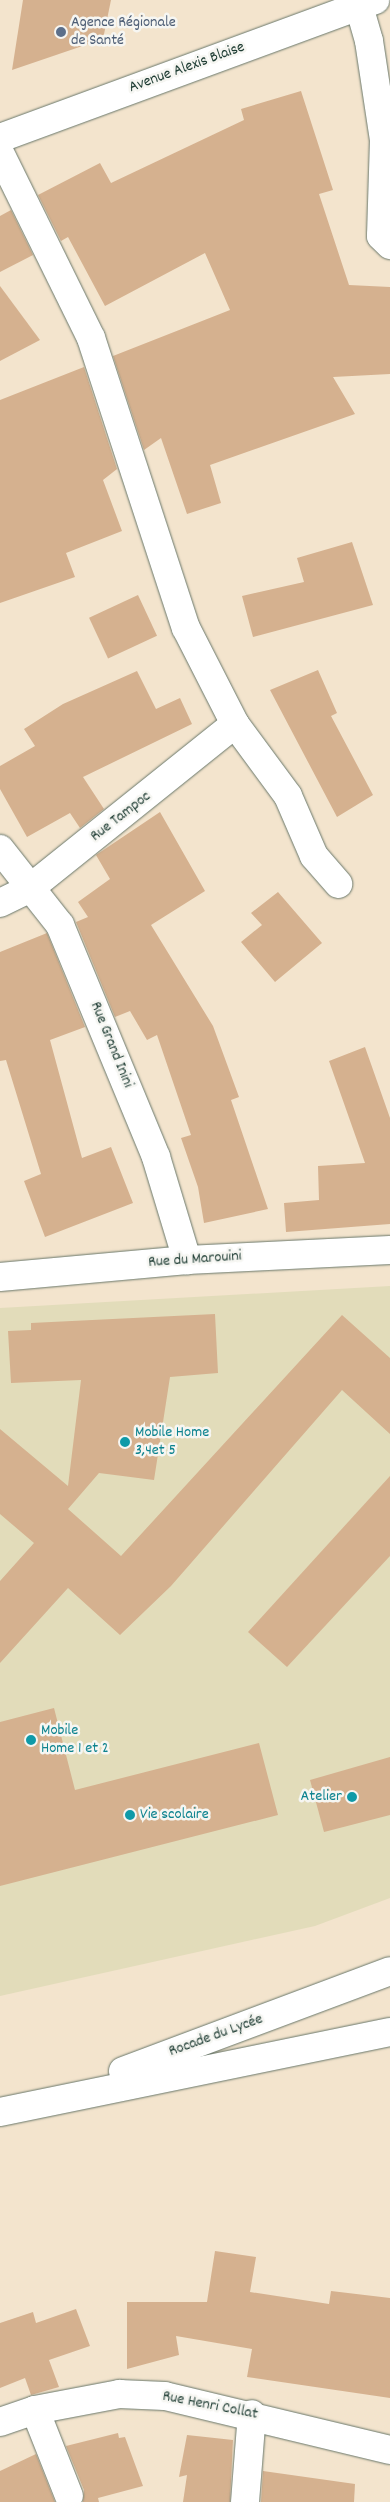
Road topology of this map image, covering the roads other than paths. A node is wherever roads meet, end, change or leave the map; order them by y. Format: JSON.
{"nodes":[{"id":1,"x":367,"y":3,"type":"edge"},
{"id":2,"x":0,"y":138,"type":"edge"},
{"id":3,"x":0,"y":153,"type":"edge"},
{"id":4,"x":390,"y":245,"type":"edge"},
{"id":5,"x":235,"y":724,"type":"junction"},
{"id":6,"x":0,"y":849,"type":"edge"},
{"id":7,"x":338,"y":884,"type":"dead end"},
{"id":8,"x":29,"y":888,"type":"junction"},
{"id":9,"x":0,"y":903,"type":"edge"},
{"id":10,"x":390,"y":1250,"type":"edge"},
{"id":11,"x":187,"y":1260,"type":"junction"},
{"id":12,"x":0,"y":1277,"type":"edge"},
{"id":13,"x":390,"y":1971,"type":"edge"},
{"id":14,"x":390,"y":2032,"type":"edge"},
{"id":15,"x":42,"y":2100,"type":"junction"},
{"id":16,"x":0,"y":2112,"type":"edge"},
{"id":17,"x":35,"y":2410,"type":"junction"},
{"id":18,"x":252,"y":2414,"type":"junction"},
{"id":19,"x":0,"y":2422,"type":"edge"},
{"id":20,"x":390,"y":2450,"type":"edge"},
{"id":21,"x":69,"y":2496,"type":"dead end"},
{"id":22,"x":245,"y":2502,"type":"edge"}],
"edges":[{"from":1,"to":2,"type":"street","name":"Avenue Alexis Blaise"},
{"from":1,"to":4,"type":"street"},
{"from":3,"to":5,"type":"street"},
{"from":5,"to":7,"type":"street"},
{"from":5,"to":8,"type":"street","name":"Rue Tampoc"},
{"from":6,"to":8,"type":"street","name":"Rue Grand Inini"},
{"from":8,"to":9,"type":"street","name":"Rue Tampoc"},
{"from":8,"to":11,"type":"street","name":"Rue Grand Inini"},
{"from":10,"to":11,"type":"street","name":"Rue du Marouini"},
{"from":11,"to":12,"type":"street","name":"Rue du Marouini"},
{"from":13,"to":15,"type":"street","name":"Rocade du Lycée"},
{"from":14,"to":15,"type":"street","name":"Rocade du Lycée"},
{"from":15,"to":16,"type":"street","name":"Rocade du Lycée"},
{"from":17,"to":18,"type":"street","name":"Rue Henri Collat"},
{"from":17,"to":19,"type":"street","name":"Rue Henri Collat"},
{"from":17,"to":21,"type":"street"},
{"from":18,"to":20,"type":"street","name":"Rue Henri Collat"},
{"from":18,"to":22,"type":"street"}]}
